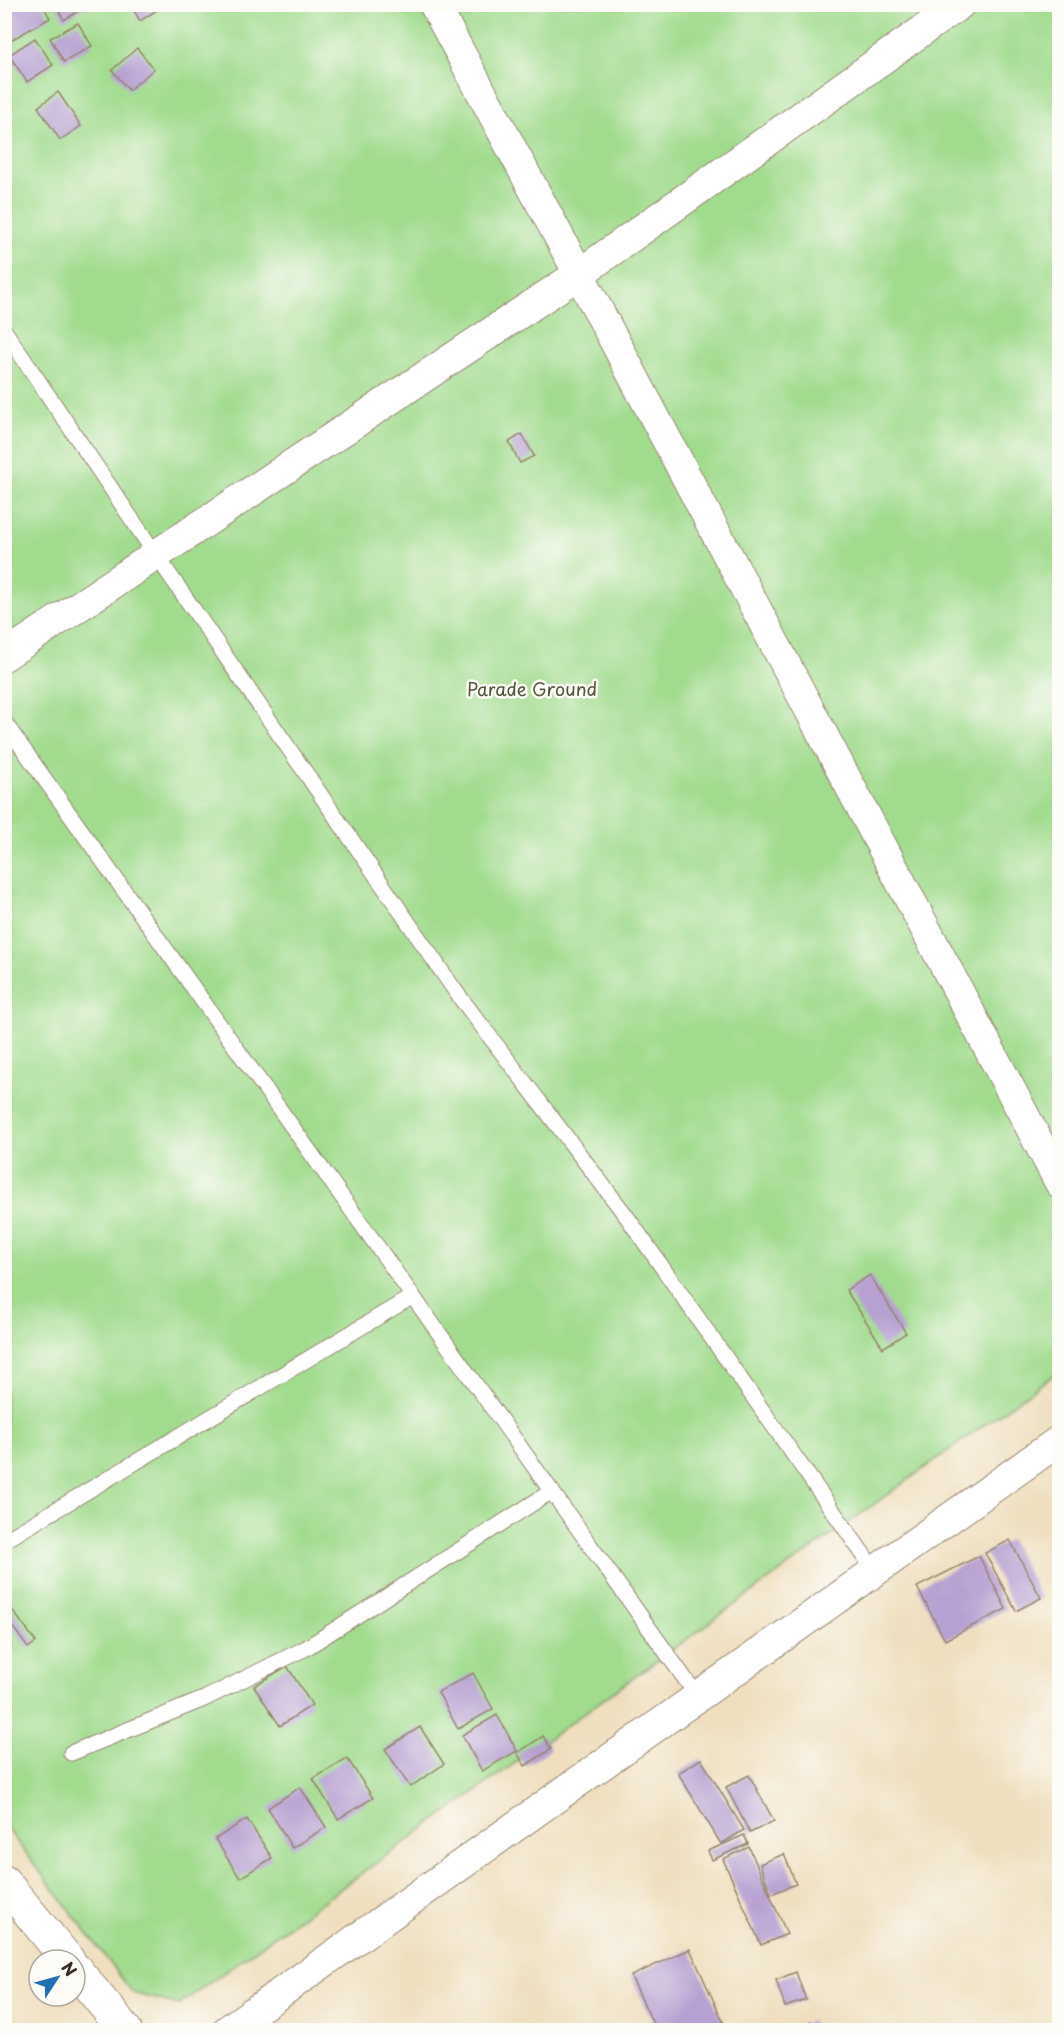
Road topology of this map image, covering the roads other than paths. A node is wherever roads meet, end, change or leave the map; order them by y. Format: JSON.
{"nodes":[{"id":1,"x":434,"y":4,"type":"edge"},
{"id":2,"x":960,"y":4,"type":"edge"},
{"id":3,"x":579,"y":274,"type":"junction"},
{"id":4,"x":4,"y":330,"type":"edge"},
{"id":5,"x":156,"y":555,"type":"junction"},
{"id":6,"x":4,"y":656,"type":"edge"},
{"id":7,"x":4,"y":722,"type":"edge"},
{"id":8,"x":1059,"y":1183,"type":"edge"},
{"id":9,"x":413,"y":1296,"type":"junction"},
{"id":10,"x":1059,"y":1440,"type":"edge"},
{"id":11,"x":552,"y":1491,"type":"junction"},
{"id":12,"x":4,"y":1541,"type":"edge"},
{"id":13,"x":875,"y":1571,"type":"junction"},
{"id":14,"x":698,"y":1697,"type":"junction"},
{"id":15,"x":71,"y":1753,"type":"dead end"},
{"id":16,"x":4,"y":1882,"type":"edge"},
{"id":17,"x":58,"y":1948,"type":"edge"},
{"id":18,"x":87,"y":1984,"type":"edge"},
{"id":19,"x":125,"y":2031,"type":"edge"},
{"id":20,"x":228,"y":2031,"type":"edge"}],
"edges":[{"from":1,"to":3,"type":"street"},
{"from":2,"to":3,"type":"street"},
{"from":3,"to":5,"type":"street"},
{"from":3,"to":8,"type":"street"},
{"from":4,"to":5,"type":"lane"},
{"from":5,"to":6,"type":"street"},
{"from":5,"to":13,"type":"lane"},
{"from":7,"to":9,"type":"lane"},
{"from":9,"to":11,"type":"lane"},
{"from":9,"to":12,"type":"lane"},
{"from":10,"to":13,"type":"street"},
{"from":11,"to":14,"type":"lane"},
{"from":11,"to":15,"type":"lane"},
{"from":13,"to":14,"type":"street"},
{"from":14,"to":20,"type":"street"},
{"from":16,"to":17,"type":"main road"},
{"from":18,"to":19,"type":"main road"}]}
